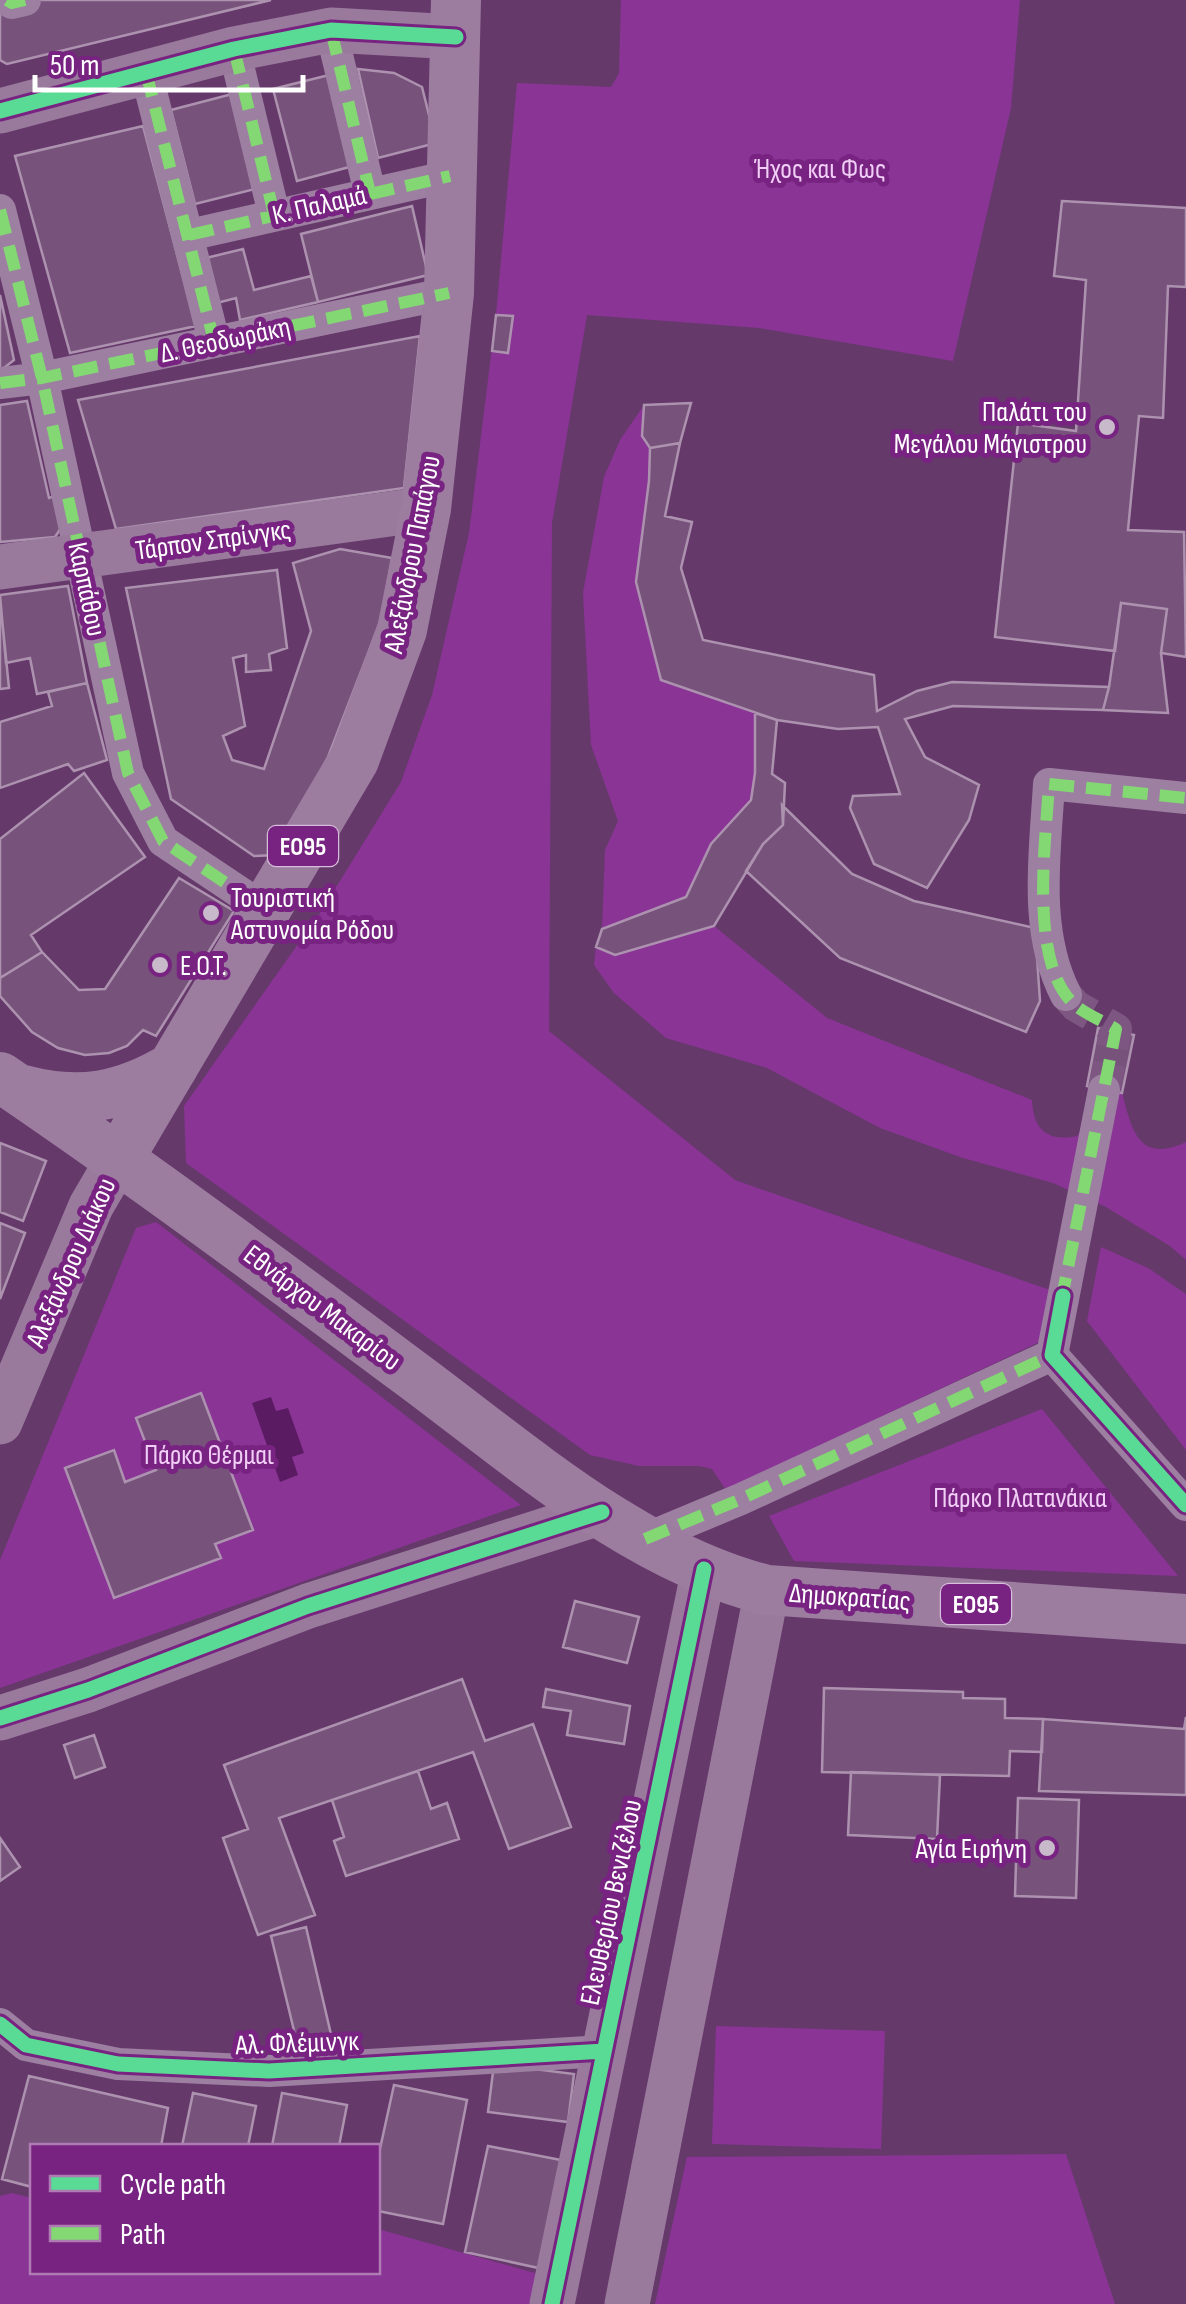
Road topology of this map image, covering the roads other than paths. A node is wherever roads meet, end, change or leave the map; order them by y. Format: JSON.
{"nodes":[{"id":1,"x":6,"y":0,"type":"edge"},
{"id":2,"x":25,"y":0,"type":"edge"},
{"id":3,"x":456,"y":18,"type":"edge"},
{"id":4,"x":331,"y":30,"type":"junction"},
{"id":5,"x":234,"y":49,"type":"junction"},
{"id":6,"x":146,"y":72,"type":"junction"},
{"id":7,"x":0,"y":110,"type":"edge"},
{"id":8,"x":450,"y":176,"type":"junction"},
{"id":9,"x":370,"y":192,"type":"junction"},
{"id":10,"x":0,"y":210,"type":"edge"},
{"id":11,"x":274,"y":214,"type":"junction"},
{"id":12,"x":189,"y":235,"type":"junction"},
{"id":13,"x":449,"y":293,"type":"junction"},
{"id":14,"x":214,"y":341,"type":"junction"},
{"id":15,"x":42,"y":378,"type":"junction"},
{"id":16,"x":0,"y":384,"type":"edge"},
{"id":17,"x":426,"y":509,"type":"junction"},
{"id":18,"x":80,"y":557,"type":"junction"},
{"id":19,"x":0,"y":567,"type":"edge"},
{"id":20,"x":1186,"y":798,"type":"edge"},
{"id":21,"x":266,"y":910,"type":"junction"},
{"id":22,"x":1066,"y":995,"type":"tunnel mouth"},
{"id":23,"x":172,"y":1067,"type":"junction"},
{"id":24,"x":9,"y":1083,"type":"edge"},
{"id":25,"x":1104,"y":1090,"type":"tunnel mouth"},
{"id":26,"x":119,"y":1158,"type":"junction"},
{"id":27,"x":1052,"y":1354,"type":"junction"},
{"id":28,"x":0,"y":1422,"type":"edge"},
{"id":29,"x":1186,"y":1505,"type":"edge"},
{"id":30,"x":602,"y":1512,"type":"junction"},
{"id":31,"x":645,"y":1538,"type":"junction"},
{"id":32,"x":704,"y":1569,"type":"junction"},
{"id":33,"x":767,"y":1590,"type":"junction"},
{"id":34,"x":1186,"y":1619,"type":"edge"},
{"id":35,"x":0,"y":1718,"type":"edge"},
{"id":36,"x":0,"y":2024,"type":"edge"},
{"id":37,"x":604,"y":2051,"type":"junction"},
{"id":38,"x":552,"y":2304,"type":"edge"},
{"id":39,"x":627,"y":2304,"type":"edge"}],
"edges":[{"from":1,"to":2,"type":"street"},
{"from":3,"to":4,"type":"street"},
{"from":3,"to":8,"type":"main road","name":"Αλεξάνδρου Παπάγου","number":"ΕΟ95"},
{"from":4,"to":5,"type":"street"},
{"from":4,"to":9,"type":"street"},
{"from":5,"to":6,"type":"street"},
{"from":5,"to":11,"type":"street"},
{"from":6,"to":7,"type":"street"},
{"from":6,"to":12,"type":"street"},
{"from":8,"to":9,"type":"street","name":"Κ. Παλαμά"},
{"from":8,"to":13,"type":"main road","name":"Αλεξάνδρου Παπάγου","number":"ΕΟ95"},
{"from":9,"to":11,"type":"street","name":"Κ. Παλαμά"},
{"from":10,"to":15,"type":"street","name":"Καρπάθου"},
{"from":11,"to":12,"type":"street","name":"Κ. Παλαμά"},
{"from":12,"to":14,"type":"street"},
{"from":13,"to":14,"type":"street","name":"Δ. Θεοδωράκη"},
{"from":13,"to":17,"type":"main road","name":"Αλεξάνδρου Παπάγου","number":"ΕΟ95"},
{"from":14,"to":15,"type":"street","name":"Δ. Θεοδωράκη"},
{"from":15,"to":16,"type":"street","name":"Δ. Θεοδωράκη"},
{"from":15,"to":18,"type":"street","name":"Καρπάθου"},
{"from":17,"to":18,"type":"street","name":"Τάρπον Σπρίνγκς"},
{"from":17,"to":21,"type":"main road","name":"Αλεξάνδρου Παπάγου","number":"ΕΟ95"},
{"from":18,"to":19,"type":"street","name":"Τάρπον Σπρίνγκς"},
{"from":18,"to":21,"type":"street","name":"Καρπάθου"},
{"from":20,"to":22,"type":"street"},
{"from":21,"to":23,"type":"main road","name":"Αλεξάνδρου Παπάγου","number":"ΕΟ95"},
{"from":23,"to":24,"type":"main road"},
{"from":23,"to":26,"type":"main road","name":"Αλεξάνδρου Παπάγου","number":"ΕΟ95"},
{"from":24,"to":26,"type":"main road","name":"Εθνάρχου Μακαρίου","number":"ΕΟ95"},
{"from":25,"to":27,"type":"street"},
{"from":26,"to":28,"type":"street","name":"Αλεξάνδρου Διάκου"},
{"from":26,"to":30,"type":"main road","name":"Εθνάρχου Μακαρίου","number":"ΕΟ95"},
{"from":27,"to":29,"type":"street"},
{"from":27,"to":31,"type":"street"},
{"from":30,"to":31,"type":"main road","name":"Εθνάρχου Μακαρίου","number":"ΕΟ95"},
{"from":30,"to":35,"type":"street"},
{"from":31,"to":32,"type":"main road","name":"Δημοκρατίας","number":"ΕΟ95"},
{"from":32,"to":33,"type":"main road","name":"Δημοκρατίας","number":"ΕΟ95"},
{"from":32,"to":37,"type":"street","name":"Ελευθερίου Βενιζέλου"},
{"from":33,"to":34,"type":"main road","name":"Δημοκρατίας","number":"ΕΟ95"},
{"from":33,"to":39,"type":"street"},
{"from":36,"to":37,"type":"street","name":"Αλ. Φλέμινγκ"},
{"from":37,"to":38,"type":"street","name":"Ελευθερίου Βενιζέλου"}]}
